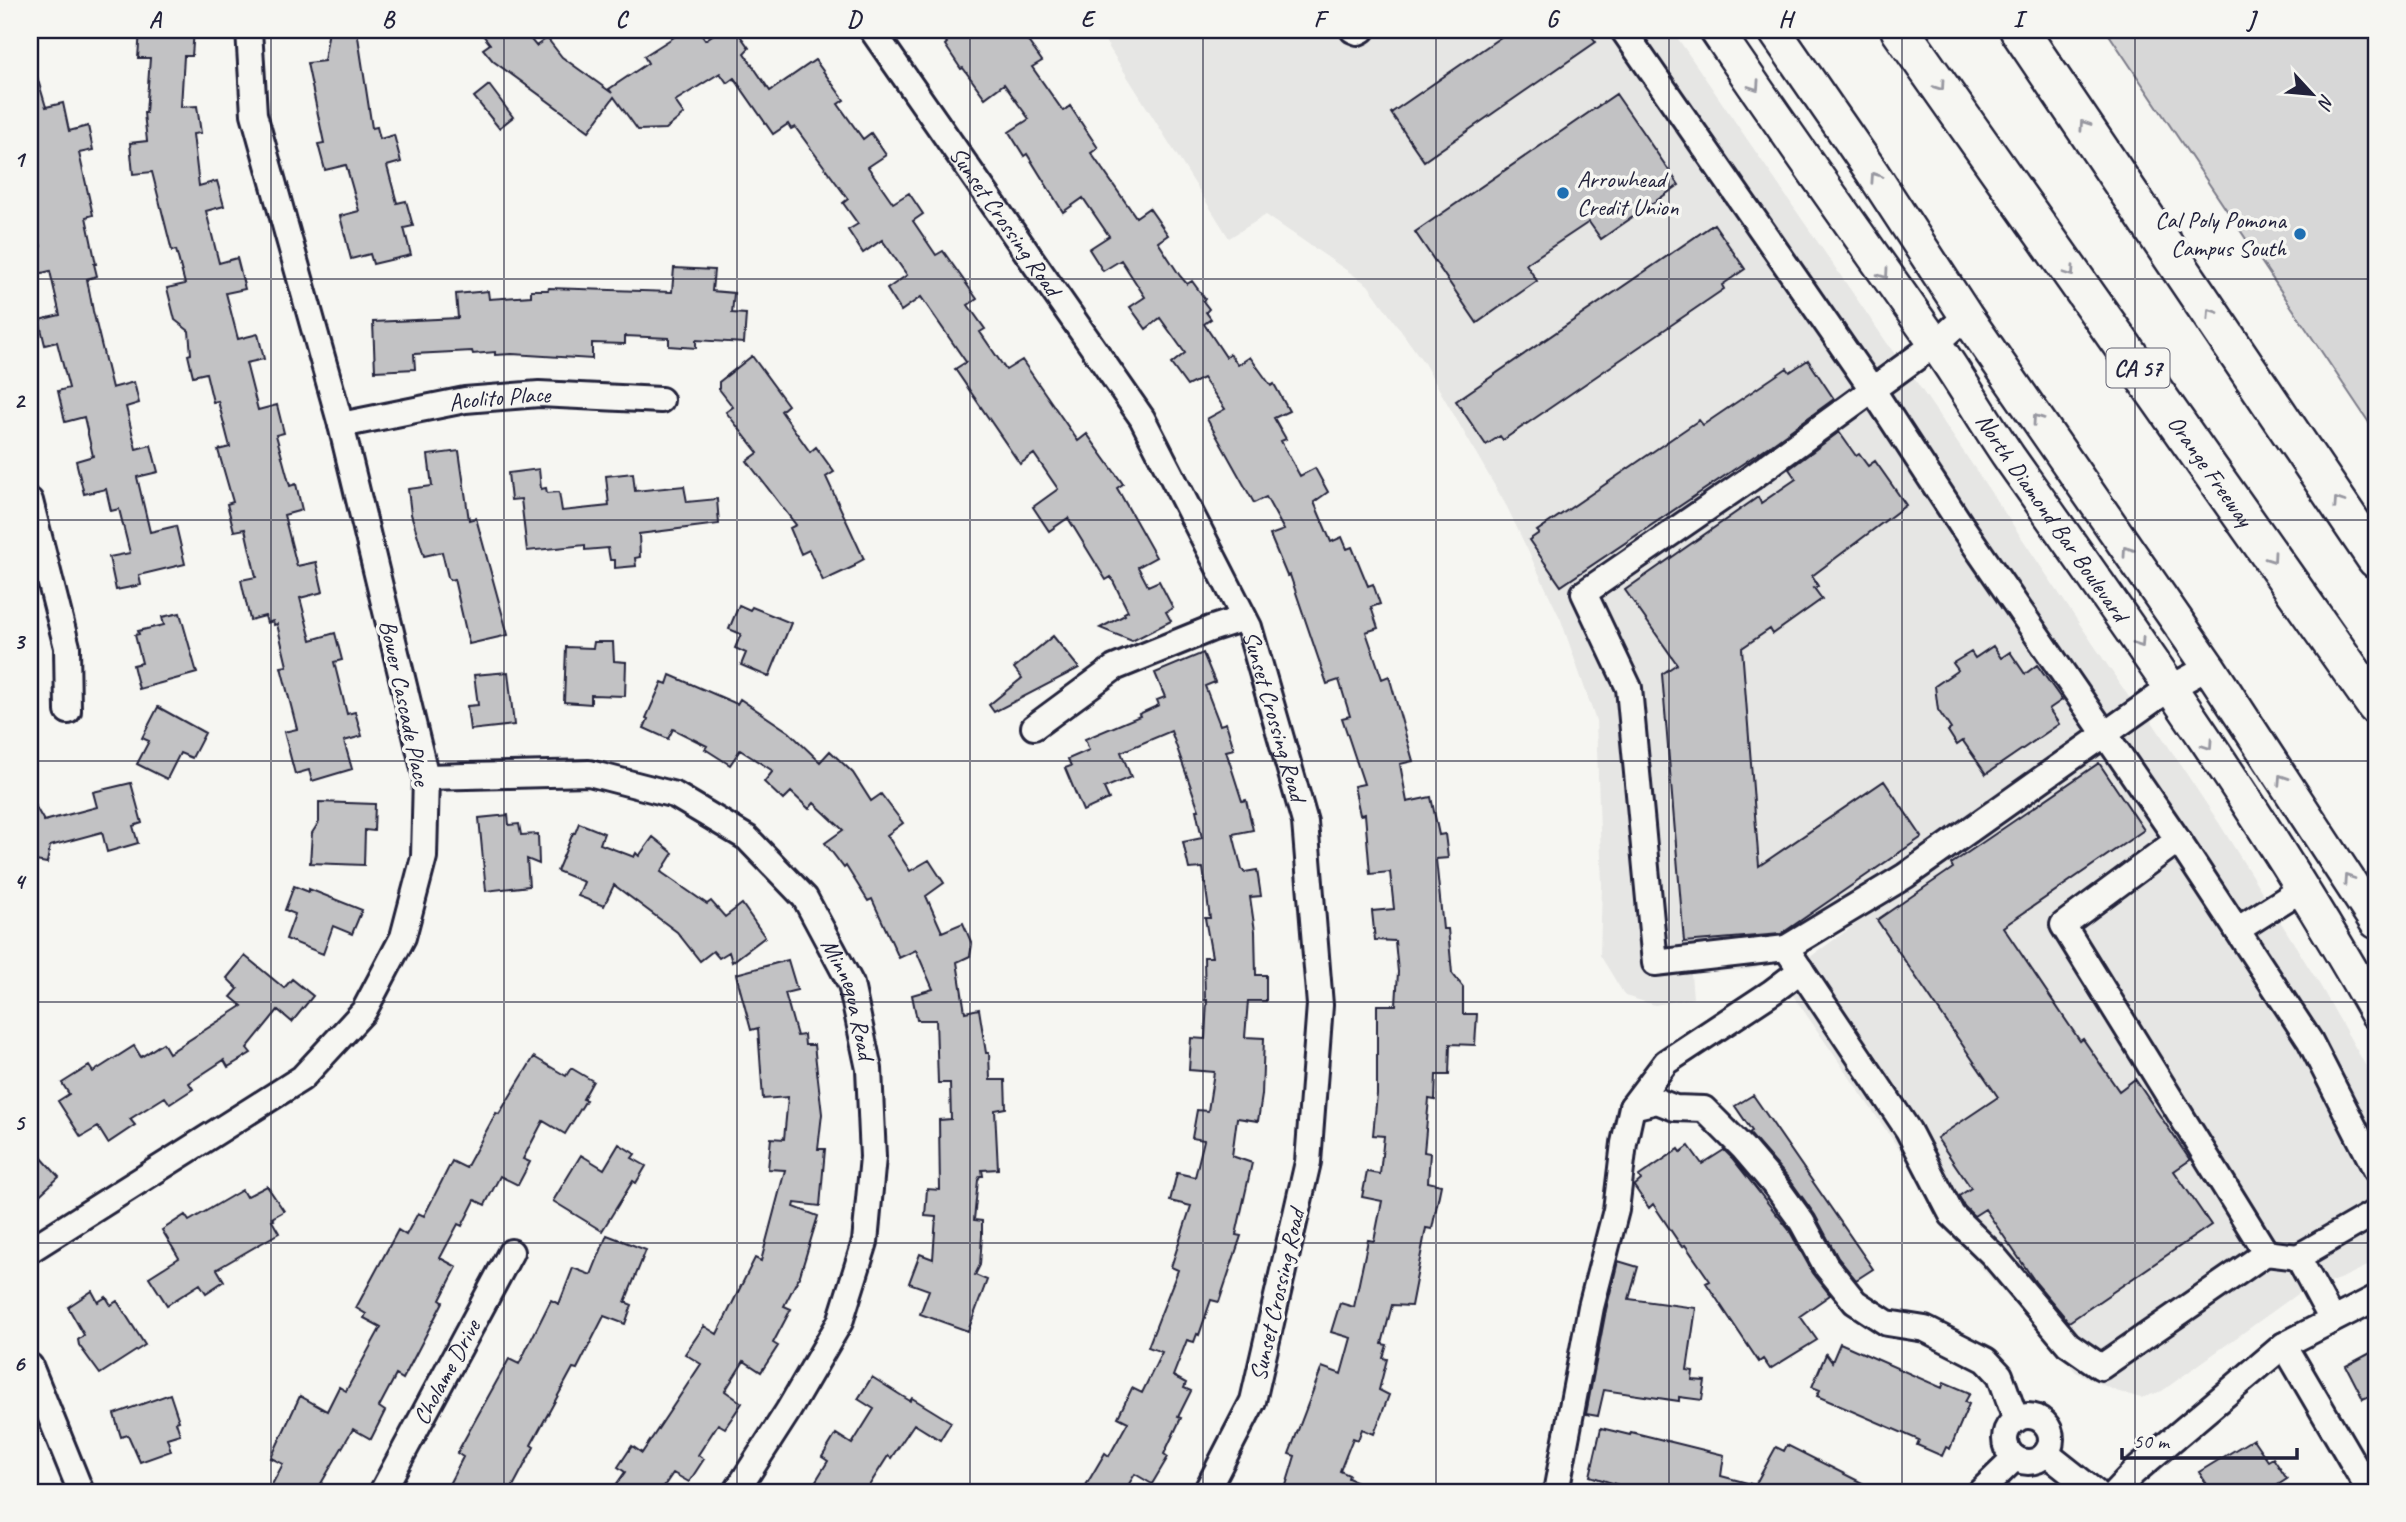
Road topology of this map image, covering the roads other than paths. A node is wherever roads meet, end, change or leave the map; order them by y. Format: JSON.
{"nodes":[{"id":1,"x":249,"y":30,"type":"edge"},
{"id":2,"x":872,"y":30,"type":"edge"},
{"id":3,"x":1353,"y":30,"type":"edge"},
{"id":4,"x":1362,"y":30,"type":"edge"},
{"id":5,"x":1623,"y":30,"type":"edge"},
{"id":6,"x":1717,"y":30,"type":"edge"},
{"id":7,"x":1774,"y":30,"type":"edge"},
{"id":8,"x":1900,"y":30,"type":"edge"},
{"id":9,"x":2020,"y":30,"type":"edge"},
{"id":10,"x":1966,"y":316,"type":"junction"},
{"id":11,"x":1935,"y":344,"type":"junction"},
{"id":12,"x":1872,"y":388,"type":"junction"},
{"id":13,"x":661,"y":400,"type":"dead end"},
{"id":14,"x":341,"y":425,"type":"junction"},
{"id":15,"x":30,"y":501,"type":"edge"},
{"id":16,"x":2376,"y":559,"type":"edge"},
{"id":17,"x":1244,"y":618,"type":"junction"},
{"id":18,"x":2208,"y":667,"type":"junction"},
{"id":19,"x":2171,"y":688,"type":"junction"},
{"id":20,"x":2376,"y":706,"type":"edge"},
{"id":21,"x":68,"y":710,"type":"dead end"},
{"id":22,"x":1034,"y":727,"type":"dead end"},
{"id":23,"x":2105,"y":733,"type":"junction"},
{"id":24,"x":426,"y":777,"type":"junction"},
{"id":25,"x":2178,"y":840,"type":"junction"},
{"id":26,"x":2302,"y":889,"type":"junction"},
{"id":27,"x":2376,"y":922,"type":"edge"},
{"id":28,"x":2237,"y":930,"type":"junction"},
{"id":29,"x":1786,"y":948,"type":"junction"},
{"id":30,"x":1801,"y":970,"type":"junction"},
{"id":31,"x":2376,"y":1013,"type":"edge"},
{"id":32,"x":1632,"y":1107,"type":"junction"},
{"id":33,"x":2376,"y":1170,"type":"edge"},
{"id":34,"x":2376,"y":1212,"type":"edge"},
{"id":35,"x":30,"y":1250,"type":"edge"},
{"id":36,"x":511,"y":1252,"type":"dead end"},
{"id":37,"x":2266,"y":1253,"type":"junction"},
{"id":38,"x":2298,"y":1256,"type":"junction"},
{"id":39,"x":2376,"y":1298,"type":"edge"},
{"id":40,"x":2332,"y":1320,"type":"junction"},
{"id":41,"x":2284,"y":1345,"type":"junction"},
{"id":42,"x":30,"y":1366,"type":"edge"},
{"id":43,"x":2015,"y":1420,"type":"junction"},
{"id":44,"x":2047,"y":1454,"type":"junction"},
{"id":45,"x":2015,"y":1458,"type":"junction"},
{"id":46,"x":2376,"y":1488,"type":"edge"},
{"id":47,"x":2121,"y":1490,"type":"edge"},
{"id":48,"x":81,"y":1492,"type":"edge"},
{"id":49,"x":382,"y":1492,"type":"edge"},
{"id":50,"x":736,"y":1492,"type":"edge"},
{"id":51,"x":1206,"y":1492,"type":"edge"},
{"id":52,"x":1556,"y":1492,"type":"edge"},
{"id":53,"x":1980,"y":1492,"type":"edge"},
{"id":54,"x":2095,"y":1492,"type":"edge"},
{"id":55,"x":2370,"y":1492,"type":"edge"}],
"edges":[{"from":1,"to":14,"type":"street","name":"Bower Cascade Place"},
{"from":2,"to":17,"type":"street","name":"Sunset Crossing Road"},
{"from":3,"to":4,"type":"street"},
{"from":5,"to":12,"type":"street"},
{"from":6,"to":11,"type":"main road","name":"North Diamond Bar Boulevard","one_way":true},
{"from":10,"to":7,"type":"main road","name":"North Diamond Bar Boulevard","one_way":true},
{"from":8,"to":20,"type":"highway","name":"Orange Freeway","number":"CA 57","one_way":true},
{"from":16,"to":9,"type":"highway","one_way":true},
{"from":10,"to":11,"type":"street"},
{"from":18,"to":10,"type":"main road","name":"North Diamond Bar Boulevard","one_way":true},
{"from":11,"to":12,"type":"street"},
{"from":11,"to":19,"type":"main road","name":"North Diamond Bar Boulevard","one_way":true},
{"from":12,"to":23,"type":"street"},
{"from":12,"to":29,"type":"street"},
{"from":13,"to":14,"type":"street","name":"Acolito Place"},
{"from":14,"to":24,"type":"street","name":"Bower Cascade Place"},
{"from":15,"to":21,"type":"street"},
{"from":17,"to":22,"type":"street"},
{"from":17,"to":51,"type":"street","name":"Sunset Crossing Road"},
{"from":18,"to":19,"type":"street"},
{"from":27,"to":18,"type":"main road","name":"North Diamond Bar Boulevard","one_way":true},
{"from":19,"to":23,"type":"street"},
{"from":19,"to":26,"type":"main road","name":"North Diamond Bar Boulevard","one_way":true},
{"from":23,"to":25,"type":"street"},
{"from":23,"to":29,"type":"street"},
{"from":24,"to":35,"type":"street","name":"Bower Cascade Place"},
{"from":24,"to":50,"type":"street","name":"Minnequa Road"},
{"from":25,"to":28,"type":"street"},
{"from":25,"to":37,"type":"street"},
{"from":26,"to":28,"type":"street"},
{"from":26,"to":31,"type":"main road","name":"North Diamond Bar Boulevard"},
{"from":28,"to":33,"type":"street"},
{"from":29,"to":30,"type":"street"},
{"from":30,"to":32,"type":"street"},
{"from":30,"to":37,"type":"street"},
{"from":32,"to":43,"type":"street"},
{"from":32,"to":52,"type":"street"},
{"from":34,"to":38,"type":"street"},
{"from":36,"to":49,"type":"street","name":"Cholame Drive"},
{"from":37,"to":38,"type":"street"},
{"from":38,"to":40,"type":"street"},
{"from":39,"to":40,"type":"street"},
{"from":40,"to":41,"type":"street"},
{"from":41,"to":47,"type":"street"},
{"from":41,"to":55,"type":"street"},
{"from":42,"to":48,"type":"street"},
{"from":43,"to":44,"type":"street"},
{"from":43,"to":45,"type":"street"},
{"from":44,"to":45,"type":"street"},
{"from":44,"to":54,"type":"street"},
{"from":45,"to":53,"type":"street"},
{"from":46,"to":55,"type":"street"}]}
